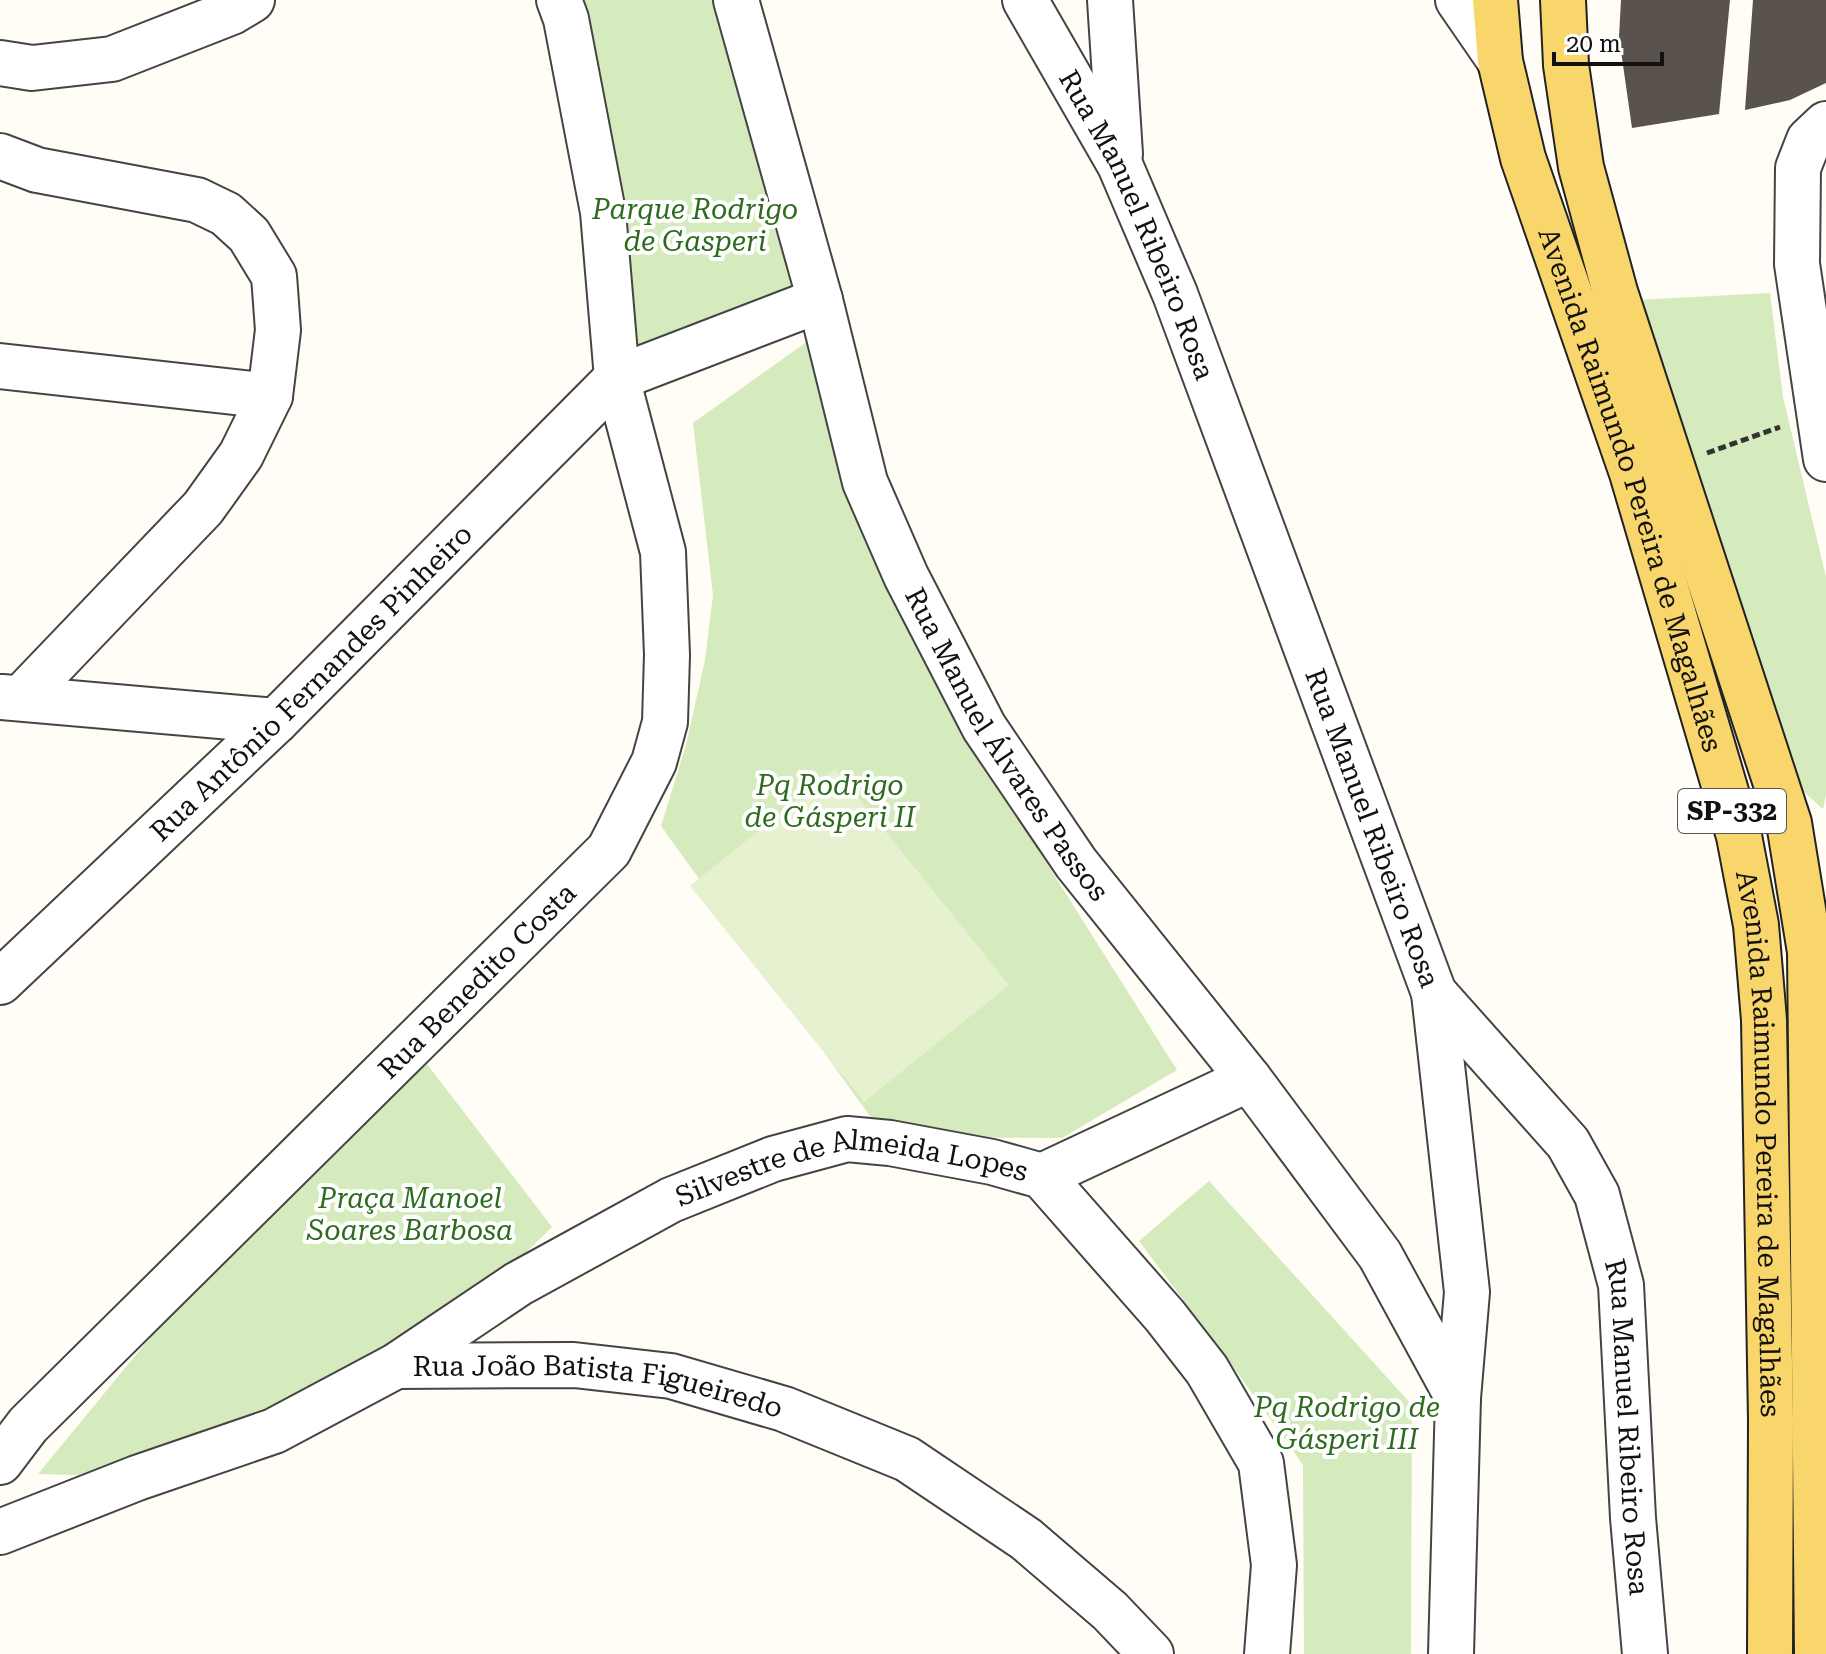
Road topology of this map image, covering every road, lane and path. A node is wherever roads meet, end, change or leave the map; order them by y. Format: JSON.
{"nodes":[{"id":1,"x":252,"y":0,"type":"edge"},
{"id":2,"x":559,"y":0,"type":"edge"},
{"id":3,"x":736,"y":0,"type":"edge"},
{"id":4,"x":1025,"y":0,"type":"edge"},
{"id":5,"x":1110,"y":0,"type":"edge"},
{"id":6,"x":1458,"y":0,"type":"edge"},
{"id":7,"x":1495,"y":0,"type":"edge"},
{"id":8,"x":1563,"y":0,"type":"edge"},
{"id":9,"x":1500,"y":61,"type":"junction"},
{"id":10,"x":0,"y":63,"type":"edge"},
{"id":11,"x":1826,"y":124,"type":"edge"},
{"id":12,"x":0,"y":156,"type":"edge"},
{"id":13,"x":1120,"y":165,"type":"junction"},
{"id":14,"x":820,"y":300,"type":"junction"},
{"id":15,"x":0,"y":366,"type":"edge"},
{"id":16,"x":617,"y":378,"type":"junction"},
{"id":17,"x":270,"y":396,"type":"junction"},
{"id":18,"x":1820,"y":413,"type":"junction"},
{"id":19,"x":1826,"y":459,"type":"edge"},
{"id":20,"x":1672,"y":465,"type":"junction"},
{"id":21,"x":11,"y":697,"type":"edge"},
{"id":22,"x":276,"y":721,"type":"junction"},
{"id":23,"x":1818,"y":935,"type":"edge"},
{"id":24,"x":0,"y":982,"type":"edge"},
{"id":25,"x":1761,"y":987,"type":"junction"},
{"id":26,"x":1434,"y":993,"type":"junction"},
{"id":27,"x":1249,"y":1079,"type":"junction"},
{"id":28,"x":1042,"y":1176,"type":"junction"},
{"id":29,"x":396,"y":1366,"type":"junction"},
{"id":30,"x":1458,"y":1398,"type":"junction"},
{"id":31,"x":0,"y":1462,"type":"edge"},
{"id":32,"x":0,"y":1532,"type":"edge"},
{"id":33,"x":1151,"y":1654,"type":"edge"},
{"id":34,"x":1267,"y":1654,"type":"edge"},
{"id":35,"x":1451,"y":1654,"type":"edge"},
{"id":36,"x":1645,"y":1654,"type":"edge"},
{"id":37,"x":1770,"y":1654,"type":"edge"},
{"id":38,"x":1817,"y":1654,"type":"edge"}],
"edges":[{"from":1,"to":10,"type":"street"},
{"from":2,"to":16,"type":"street"},
{"from":3,"to":14,"type":"street","name":"Rua Manuel Álvares Passos"},
{"from":4,"to":13,"type":"street","name":"Rua Manuel Ribeiro Rosa"},
{"from":5,"to":13,"type":"street"},
{"from":6,"to":9,"type":"street"},
{"from":7,"to":9,"type":"main road","name":"Avenida Raimundo Pereira de Magalhães","number":"SP-332"},
{"from":8,"to":20,"type":"main road","name":"Avenida Raimundo Pereira de Magalhães","number":"SP-332"},
{"from":9,"to":25,"type":"main road","name":"Avenida Raimundo Pereira de Magalhães","number":"SP-332"},
{"from":11,"to":18,"type":"street"},
{"from":12,"to":17,"type":"street"},
{"from":13,"to":26,"type":"street","name":"Rua Manuel Ribeiro Rosa"},
{"from":14,"to":16,"type":"street","name":"Rua Antônio Fernandes Pinheiro"},
{"from":14,"to":27,"type":"street","name":"Rua Manuel Álvares Passos"},
{"from":15,"to":17,"type":"street"},
{"from":16,"to":22,"type":"street","name":"Rua Antônio Fernandes Pinheiro"},
{"from":16,"to":31,"type":"street","name":"Rua Benedito Costa"},
{"from":17,"to":21,"type":"street"},
{"from":18,"to":19,"type":"street"},
{"from":18,"to":20,"type":"path"},
{"from":20,"to":23,"type":"main road","name":"Avenida Raimundo Pereira de Magalhães","number":"SP-332"},
{"from":21,"to":22,"type":"street"},
{"from":22,"to":24,"type":"street","name":"Rua Antônio Fernandes Pinheiro"},
{"from":23,"to":25,"type":"street"},
{"from":23,"to":38,"type":"main road","name":"Avenida Raimundo Pereira de Magalhães","number":"SP-332"},
{"from":25,"to":37,"type":"main road","name":"Avenida Raimundo Pereira de Magalhães","number":"SP-332"},
{"from":26,"to":30,"type":"street"},
{"from":26,"to":36,"type":"street","name":"Rua Manuel Ribeiro Rosa"},
{"from":27,"to":28,"type":"street"},
{"from":27,"to":30,"type":"street","name":"Rua Manuel Álvares Passos"},
{"from":28,"to":29,"type":"street","name":"Silvestre de Almeida Lopes"},
{"from":28,"to":34,"type":"street","name":"Silvestre de Almeida Lopes"},
{"from":29,"to":32,"type":"street","name":"Rua João Batista Figueiredo"},
{"from":29,"to":33,"type":"street","name":"Rua João Batista Figueiredo"},
{"from":30,"to":35,"type":"street"}]}
